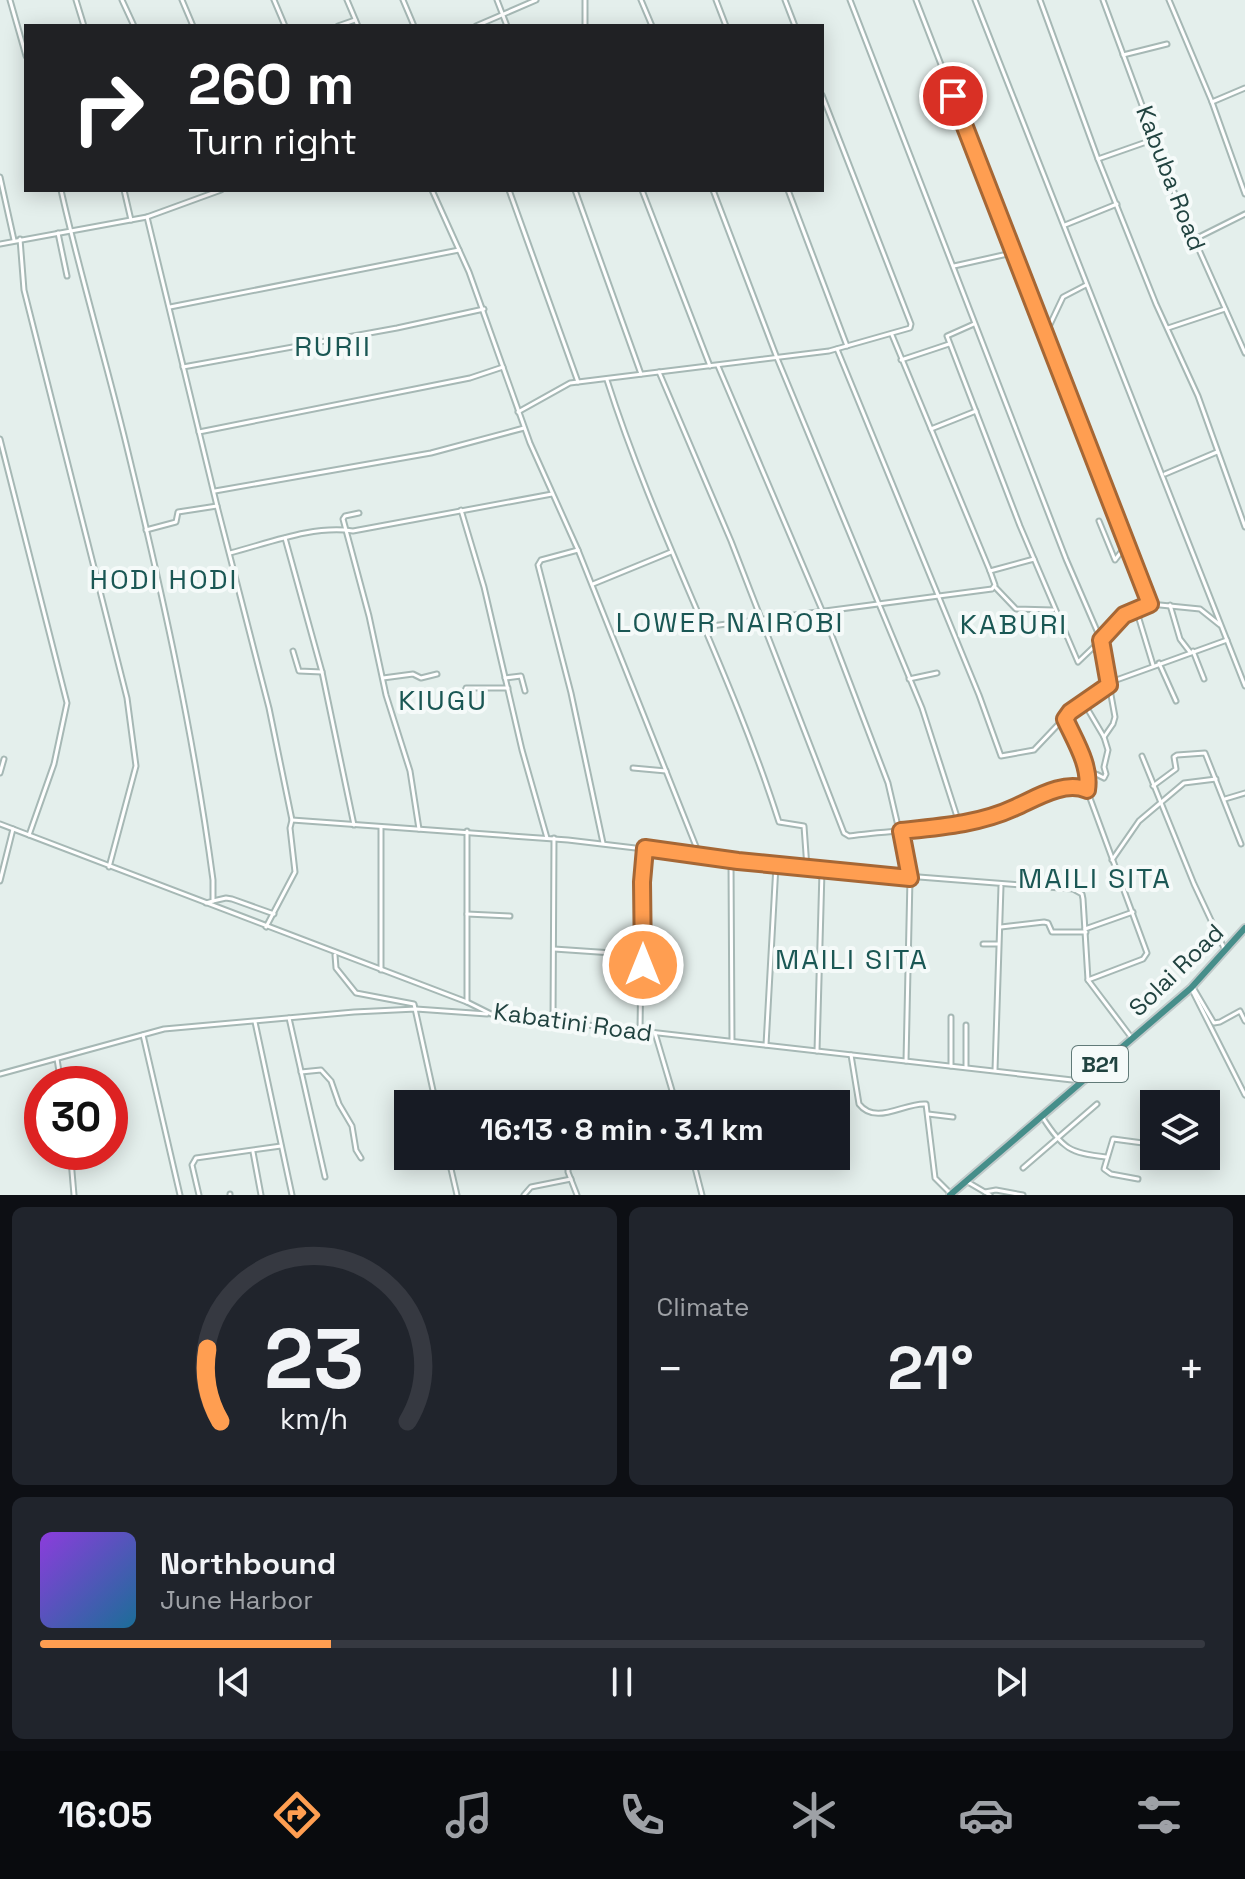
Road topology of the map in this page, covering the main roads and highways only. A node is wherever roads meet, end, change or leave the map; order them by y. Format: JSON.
{"nodes":[{"id":1,"x":1245,"y":928,"type":"edge"},
{"id":2,"x":950,"y":1194,"type":"edge"}],
"edges":[{"from":1,"to":2,"type":"highway","name":"Solai Road","number":"B21"}]}
